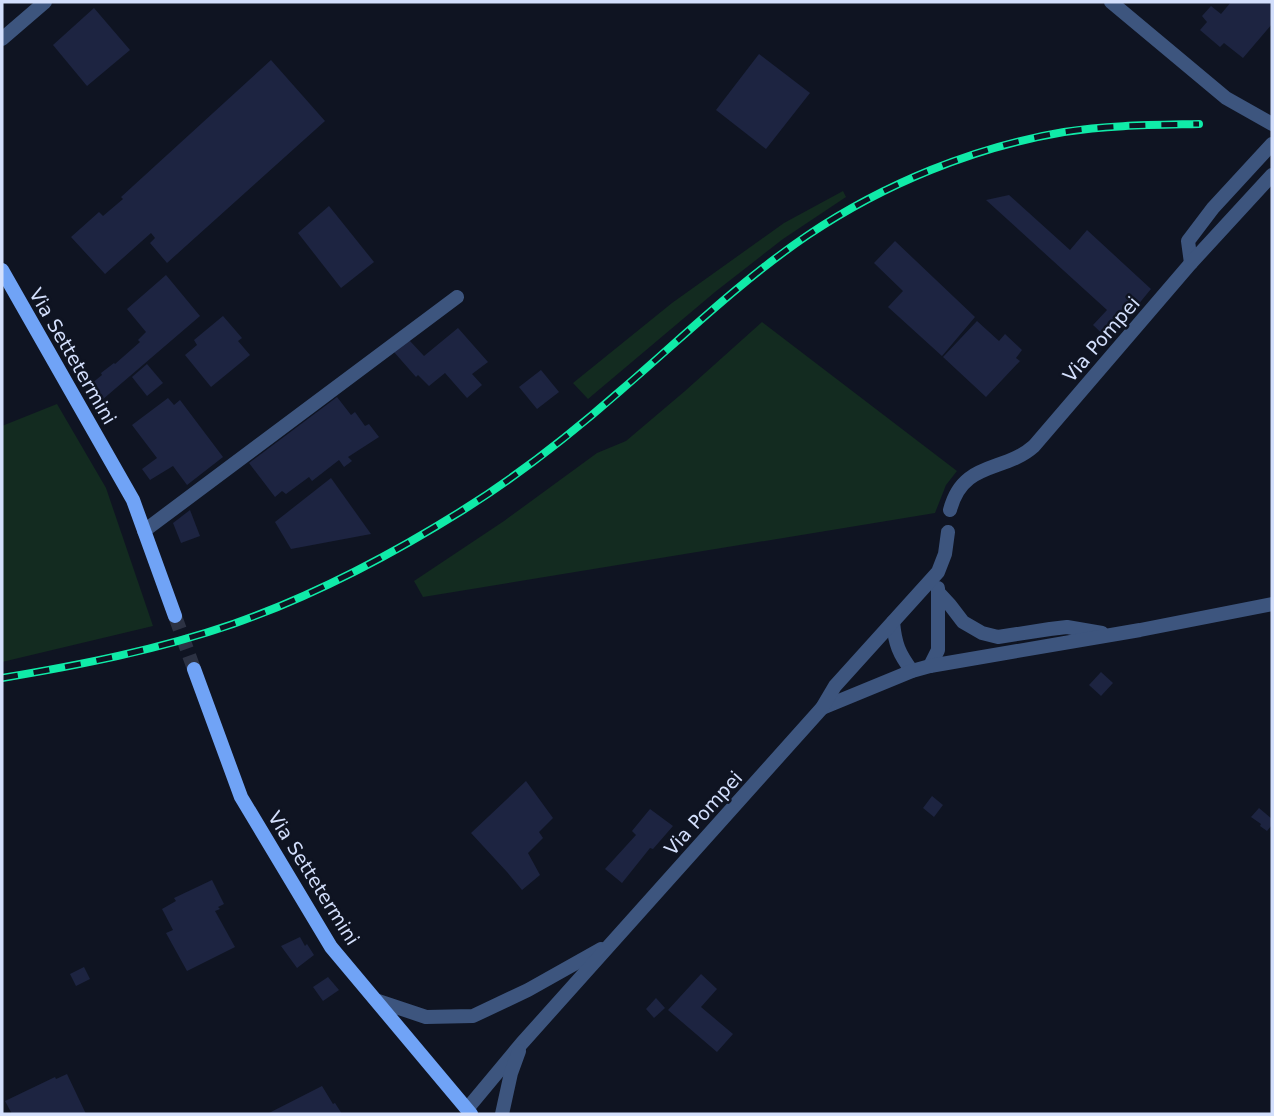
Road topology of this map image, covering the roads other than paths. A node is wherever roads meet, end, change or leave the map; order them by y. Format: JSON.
{"nodes":[{"id":1,"x":45,"y":2,"type":"edge"},
{"id":2,"x":1111,"y":2,"type":"edge"},
{"id":3,"x":2,"y":39,"type":"edge"},
{"id":4,"x":1272,"y":124,"type":"edge"},
{"id":5,"x":1272,"y":144,"type":"edge"},
{"id":6,"x":1272,"y":175,"type":"edge"},
{"id":7,"x":1191,"y":263,"type":"junction"},
{"id":8,"x":2,"y":270,"type":"edge"},
{"id":9,"x":457,"y":297,"type":"dead end"},
{"id":10,"x":950,"y":510,"type":"dead end"},
{"id":11,"x":144,"y":531,"type":"junction"},
{"id":12,"x":948,"y":532,"type":"dead end"},
{"id":13,"x":937,"y":572,"type":"junction"},
{"id":14,"x":938,"y":592,"type":"junction"},
{"id":15,"x":1272,"y":604,"type":"edge"},
{"id":16,"x":175,"y":616,"type":"tunnel mouth"},
{"id":17,"x":893,"y":622,"type":"junction"},
{"id":18,"x":1114,"y":634,"type":"junction"},
{"id":19,"x":930,"y":666,"type":"junction"},
{"id":20,"x":194,"y":669,"type":"tunnel mouth"},
{"id":21,"x":912,"y":671,"type":"junction"},
{"id":22,"x":822,"y":708,"type":"junction"},
{"id":23,"x":611,"y":944,"type":"junction"},
{"id":24,"x":378,"y":1001,"type":"junction"},
{"id":25,"x":522,"y":1043,"type":"junction"},
{"id":26,"x":469,"y":1112,"type":"edge"},
{"id":27,"x":502,"y":1114,"type":"edge"}],
"edges":[{"from":1,"to":3,"type":"street"},
{"from":2,"to":4,"type":"street"},
{"from":5,"to":7,"type":"street"},
{"from":6,"to":7,"type":"street","name":"Via Pompei"},
{"from":7,"to":10,"type":"street","name":"Via Pompei"},
{"from":8,"to":11,"type":"main road","name":"Via Settetermini"},
{"from":9,"to":11,"type":"street"},
{"from":11,"to":16,"type":"main road","name":"Via Settetermini"},
{"from":12,"to":13,"type":"street","name":"Via Pompei"},
{"from":13,"to":14,"type":"street"},
{"from":13,"to":17,"type":"street","name":"Via Pompei"},
{"from":14,"to":18,"type":"street"},
{"from":14,"to":19,"type":"street"},
{"from":15,"to":18,"type":"street"},
{"from":17,"to":21,"type":"street"},
{"from":17,"to":22,"type":"street","name":"Via Pompei"},
{"from":18,"to":19,"type":"street"},
{"from":19,"to":21,"type":"street"},
{"from":20,"to":24,"type":"main road","name":"Via Settetermini"},
{"from":21,"to":22,"type":"street"},
{"from":22,"to":23,"type":"street","name":"Via Pompei"},
{"from":23,"to":24,"type":"street"},
{"from":23,"to":25,"type":"street","name":"Via Pompei"},
{"from":24,"to":26,"type":"main road","name":"Via Settetermini"},
{"from":25,"to":26,"type":"street","name":"Via Pompei"},
{"from":25,"to":27,"type":"street"}]}
